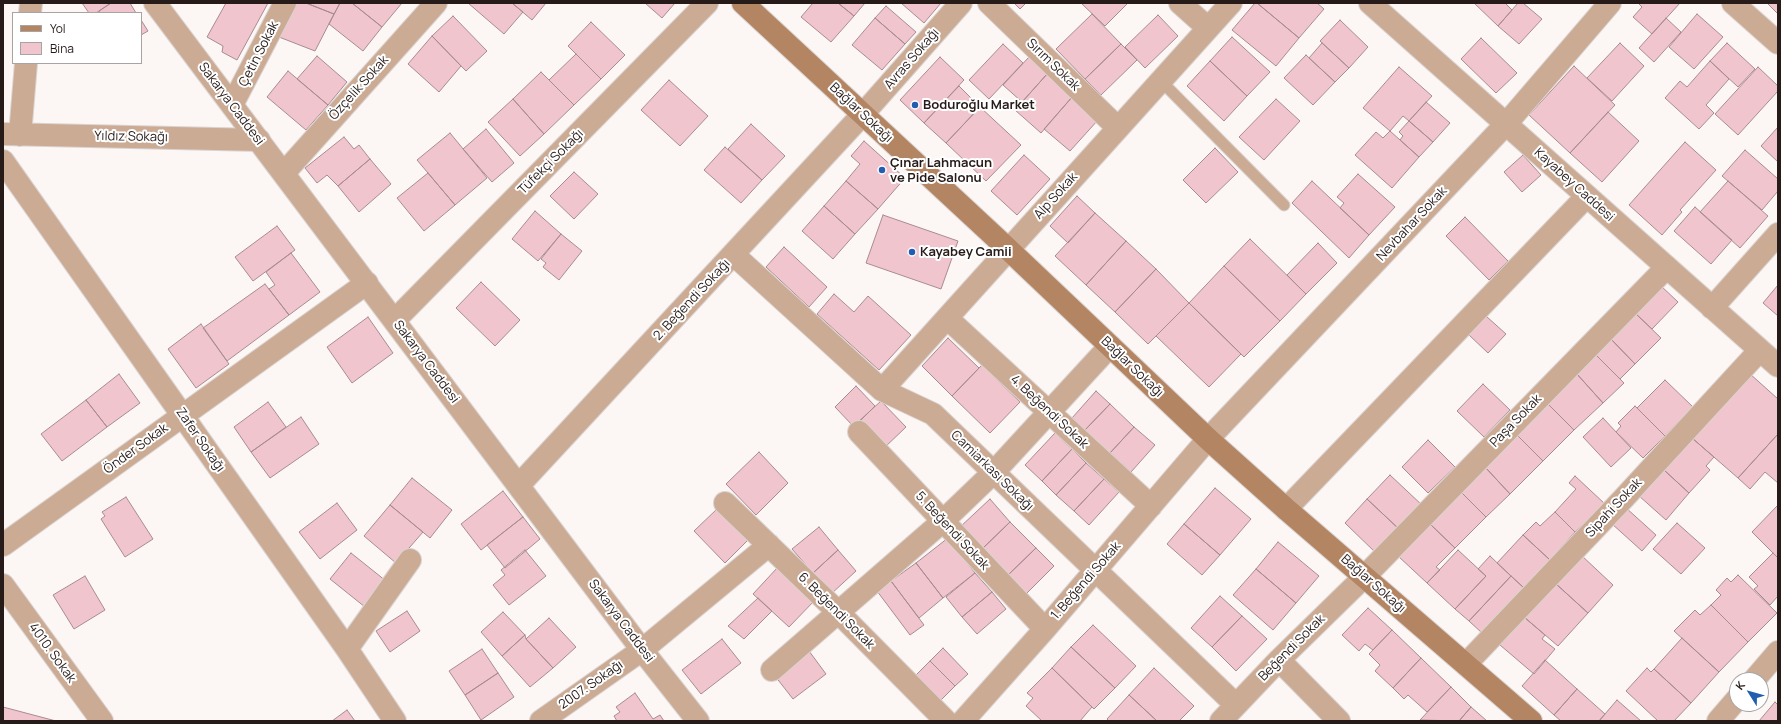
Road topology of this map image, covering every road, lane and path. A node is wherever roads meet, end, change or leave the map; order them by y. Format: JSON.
{"nodes":[{"id":1,"x":285,"y":3,"type":"edge"},
{"id":2,"x":436,"y":3,"type":"edge"},
{"id":3,"x":707,"y":3,"type":"edge"},
{"id":4,"x":743,"y":3,"type":"edge"},
{"id":5,"x":961,"y":3,"type":"edge"},
{"id":6,"x":989,"y":3,"type":"edge"},
{"id":7,"x":1180,"y":3,"type":"edge"},
{"id":8,"x":1231,"y":3,"type":"edge"},
{"id":9,"x":1370,"y":3,"type":"edge"},
{"id":10,"x":1610,"y":3,"type":"edge"},
{"id":11,"x":1733,"y":3,"type":"edge"},
{"id":12,"x":158,"y":4,"type":"edge"},
{"id":13,"x":1208,"y":28,"type":"junction"},
{"id":14,"x":1778,"y":43,"type":"edge"},
{"id":15,"x":26,"y":64,"type":"edge"},
{"id":16,"x":1161,"y":81,"type":"junction"},
{"id":17,"x":232,"y":105,"type":"junction"},
{"id":18,"x":863,"y":114,"type":"junction"},
{"id":19,"x":1506,"y":124,"type":"junction"},
{"id":20,"x":1118,"y":128,"type":"junction"},
{"id":21,"x":12,"y":134,"type":"edge"},
{"id":22,"x":259,"y":140,"type":"junction"},
{"id":23,"x":3,"y":161,"type":"edge"},
{"id":24,"x":284,"y":173,"type":"junction"},
{"id":25,"x":1587,"y":196,"type":"junction"},
{"id":26,"x":1284,"y":205,"type":"dead end"},
{"id":27,"x":1778,"y":234,"type":"edge"},
{"id":28,"x":1008,"y":249,"type":"junction"},
{"id":29,"x":734,"y":255,"type":"junction"},
{"id":30,"x":1667,"y":267,"type":"junction"},
{"id":31,"x":367,"y":283,"type":"junction"},
{"id":32,"x":1712,"y":308,"type":"junction"},
{"id":33,"x":947,"y":318,"type":"junction"},
{"id":34,"x":395,"y":320,"type":"junction"},
{"id":35,"x":1110,"y":346,"type":"junction"},
{"id":36,"x":1760,"y":350,"type":"junction"},
{"id":37,"x":1778,"y":366,"type":"edge"},
{"id":38,"x":882,"y":390,"type":"junction"},
{"id":39,"x":1050,"y":412,"type":"junction"},
{"id":40,"x":182,"y":416,"type":"junction"},
{"id":41,"x":859,"y":432,"type":"dead end"},
{"id":42,"x":1208,"y":439,"type":"junction"},
{"id":43,"x":994,"y":472,"type":"junction"},
{"id":44,"x":519,"y":485,"type":"junction"},
{"id":45,"x":725,"y":503,"type":"dead end"},
{"id":46,"x":1151,"y":506,"type":"junction"},
{"id":47,"x":1286,"y":509,"type":"junction"},
{"id":48,"x":943,"y":521,"type":"junction"},
{"id":49,"x":3,"y":545,"type":"edge"},
{"id":50,"x":768,"y":545,"type":"junction"},
{"id":51,"x":410,"y":560,"type":"dead end"},
{"id":52,"x":1095,"y":570,"type":"junction"},
{"id":53,"x":1365,"y":576,"type":"junction"},
{"id":54,"x":3,"y":585,"type":"edge"},
{"id":55,"x":838,"y":612,"type":"junction"},
{"id":56,"x":1045,"y":629,"type":"junction"},
{"id":57,"x":347,"y":649,"type":"junction"},
{"id":58,"x":642,"y":650,"type":"junction"},
{"id":59,"x":1778,"y":652,"type":"edge"},
{"id":60,"x":1280,"y":660,"type":"junction"},
{"id":61,"x":1466,"y":664,"type":"junction"},
{"id":62,"x":772,"y":670,"type":"dead end"},
{"id":63,"x":1761,"y":672,"type":"edge"},
{"id":64,"x":1236,"y":705,"type":"junction"},
{"id":65,"x":1729,"y":708,"type":"edge"},
{"id":66,"x":102,"y":721,"type":"edge"},
{"id":67,"x":395,"y":721,"type":"edge"},
{"id":68,"x":541,"y":721,"type":"edge"},
{"id":69,"x":698,"y":721,"type":"edge"},
{"id":70,"x":946,"y":721,"type":"edge"},
{"id":71,"x":963,"y":721,"type":"edge"},
{"id":72,"x":1220,"y":721,"type":"edge"},
{"id":73,"x":1339,"y":721,"type":"edge"},
{"id":74,"x":1531,"y":721,"type":"edge"},
{"id":75,"x":1718,"y":721,"type":"edge"}],
"edges":[{"from":1,"to":17,"type":"street","name":"Çetin Sokak"},
{"from":2,"to":24,"type":"street","name":"Özçelik Sokak"},
{"from":3,"to":34,"type":"street","name":"Tüfekçi Sokağı"},
{"from":4,"to":18,"type":"main road","name":"Bağlar Sokağı"},
{"from":5,"to":18,"type":"street","name":"Avras Sokağı"},
{"from":6,"to":20,"type":"street","name":"Sırım Sokak"},
{"from":7,"to":13,"type":"street"},
{"from":8,"to":13,"type":"street","name":"Alp Sokak"},
{"from":9,"to":19,"type":"street","name":"Kayabey Caddesi"},
{"from":10,"to":19,"type":"street","name":"Nevbahar Sokak"},
{"from":11,"to":14,"type":"street"},
{"from":12,"to":17,"type":"street","name":"Sakarya Caddesi"},
{"from":13,"to":16,"type":"street","name":"Alp Sokak"},
{"from":15,"to":21,"type":"street"},
{"from":16,"to":20,"type":"street","name":"Alp Sokak"},
{"from":16,"to":26,"type":"lane"},
{"from":17,"to":22,"type":"street","name":"Sakarya Caddesi"},
{"from":18,"to":28,"type":"main road","name":"Bağlar Sokağı"},
{"from":18,"to":29,"type":"street","name":"2. Beğendi Sokağı"},
{"from":19,"to":25,"type":"street","name":"Kayabey Caddesi"},
{"from":19,"to":42,"type":"street","name":"Nevbahar Sokak"},
{"from":20,"to":28,"type":"street","name":"Alp Sokak"},
{"from":21,"to":22,"type":"street","name":"Yıldız Sokağı"},
{"from":22,"to":24,"type":"street","name":"Sakarya Caddesi"},
{"from":23,"to":40,"type":"street","name":"Zafer Sokağı"},
{"from":24,"to":31,"type":"street","name":"Sakarya Caddesi"},
{"from":25,"to":30,"type":"street","name":"Kayabey Caddesi"},
{"from":25,"to":47,"type":"street"},
{"from":27,"to":32,"type":"street"},
{"from":28,"to":33,"type":"street","name":"Alp Sokak"},
{"from":28,"to":35,"type":"main road","name":"Bağlar Sokağı"},
{"from":29,"to":38,"type":"street","name":"Camiarkası Sokağı"},
{"from":29,"to":44,"type":"street","name":"2. Beğendi Sokağı"},
{"from":30,"to":32,"type":"street","name":"Kayabey Caddesi"},
{"from":30,"to":53,"type":"street","name":"Paşa Sokak"},
{"from":31,"to":34,"type":"street","name":"Sakarya Caddesi"},
{"from":31,"to":40,"type":"street","name":"Önder Sokak"},
{"from":32,"to":36,"type":"street","name":"Kayabey Caddesi"},
{"from":33,"to":38,"type":"street","name":"Alp Sokak"},
{"from":33,"to":39,"type":"street","name":"4. Beğendi Sokak"},
{"from":34,"to":44,"type":"street","name":"Sakarya Caddesi"},
{"from":35,"to":39,"type":"street"},
{"from":35,"to":42,"type":"main road","name":"Bağlar Sokağı"},
{"from":36,"to":37,"type":"street","name":"Kayabey Caddesi"},
{"from":36,"to":61,"type":"street","name":"Sipahi Sokak"},
{"from":38,"to":43,"type":"street","name":"Camiarkası Sokağı"},
{"from":39,"to":43,"type":"street"},
{"from":39,"to":46,"type":"street","name":"4. Beğendi Sokak"},
{"from":40,"to":49,"type":"street","name":"Önder Sokak"},
{"from":40,"to":57,"type":"street","name":"Zafer Sokağı"},
{"from":41,"to":48,"type":"street","name":"5. Beğendi Sokak"},
{"from":42,"to":46,"type":"street","name":"1. Beğendi Sokak"},
{"from":42,"to":47,"type":"main road","name":"Bağlar Sokağı"},
{"from":43,"to":48,"type":"street"},
{"from":43,"to":52,"type":"street","name":"Camiarkası Sokağı"},
{"from":44,"to":58,"type":"street","name":"Sakarya Caddesi"},
{"from":45,"to":50,"type":"street","name":"6. Beğendi Sokak"},
{"from":46,"to":52,"type":"street","name":"1. Beğendi Sokak"},
{"from":47,"to":53,"type":"main road","name":"Bağlar Sokağı"},
{"from":48,"to":55,"type":"street"},
{"from":48,"to":56,"type":"street","name":"5. Beğendi Sokak"},
{"from":50,"to":55,"type":"street","name":"6. Beğendi Sokak"},
{"from":50,"to":58,"type":"street","name":"2007. Sokağı"},
{"from":51,"to":57,"type":"street"},
{"from":52,"to":56,"type":"street","name":"1. Beğendi Sokak"},
{"from":52,"to":64,"type":"street","name":"Camiarkası Sokağı"},
{"from":53,"to":60,"type":"street","name":"Beğendi Sokak"},
{"from":53,"to":61,"type":"main road","name":"Bağlar Sokağı"},
{"from":54,"to":66,"type":"street","name":"4010. Sokak"},
{"from":55,"to":62,"type":"street"},
{"from":55,"to":70,"type":"street","name":"6. Beğendi Sokak"},
{"from":56,"to":71,"type":"street","name":"1. Beğendi Sokak"},
{"from":57,"to":67,"type":"street","name":"Zafer Sokağı"},
{"from":58,"to":68,"type":"street","name":"2007. Sokağı"},
{"from":58,"to":69,"type":"street","name":"Sakarya Caddesi"},
{"from":59,"to":63,"type":"street"},
{"from":60,"to":64,"type":"street","name":"Beğendi Sokak"},
{"from":60,"to":73,"type":"street"},
{"from":61,"to":74,"type":"main road","name":"Bağlar Sokağı"},
{"from":64,"to":72,"type":"street","name":"Beğendi Sokak"},
{"from":65,"to":75,"type":"street"}]}
